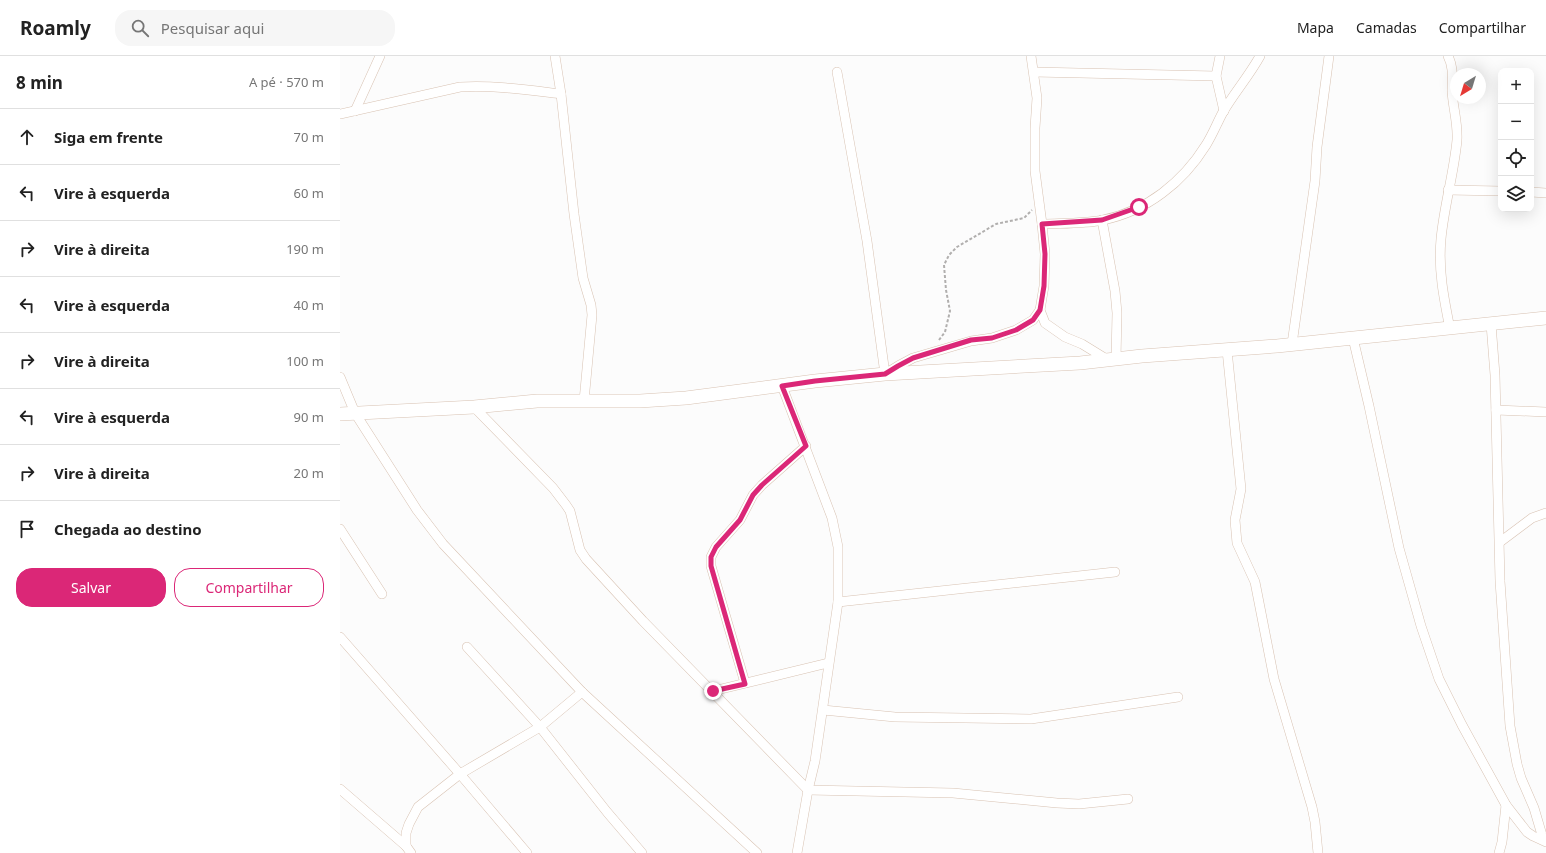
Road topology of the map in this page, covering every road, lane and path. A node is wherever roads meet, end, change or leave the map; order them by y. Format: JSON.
{"nodes":[{"id":1,"x":380,"y":56,"type":"edge"},
{"id":2,"x":555,"y":56,"type":"edge"},
{"id":3,"x":1031,"y":56,"type":"edge"},
{"id":4,"x":1220,"y":56,"type":"edge"},
{"id":5,"x":1260,"y":56,"type":"edge"},
{"id":6,"x":1329,"y":56,"type":"edge"},
{"id":7,"x":1448,"y":56,"type":"edge"},
{"id":8,"x":837,"y":72,"type":"dead end"},
{"id":9,"x":1034,"y":72,"type":"junction"},
{"id":10,"x":1216,"y":76,"type":"junction"},
{"id":11,"x":561,"y":94,"type":"junction"},
{"id":12,"x":355,"y":111,"type":"junction"},
{"id":13,"x":1224,"y":111,"type":"junction"},
{"id":14,"x":340,"y":114,"type":"edge"},
{"id":15,"x":1448,"y":190,"type":"junction"},
{"id":16,"x":1498,"y":191,"type":"edge"},
{"id":17,"x":1534,"y":192,"type":"edge"},
{"id":18,"x":1546,"y":193,"type":"edge"},
{"id":19,"x":1040,"y":202,"type":"junction"},
{"id":20,"x":1102,"y":220,"type":"junction"},
{"id":21,"x":1042,"y":224,"type":"junction"},
{"id":22,"x":1040,"y":310,"type":"junction"},
{"id":23,"x":1546,"y":318,"type":"edge"},
{"id":24,"x":1492,"y":324,"type":"junction"},
{"id":25,"x":1450,"y":329,"type":"junction"},
{"id":26,"x":1353,"y":338,"type":"junction"},
{"id":27,"x":1292,"y":344,"type":"junction"},
{"id":28,"x":1226,"y":350,"type":"junction"},
{"id":29,"x":926,"y":354,"type":"junction"},
{"id":30,"x":1112,"y":360,"type":"junction"},
{"id":31,"x":885,"y":374,"type":"junction"},
{"id":32,"x":340,"y":377,"type":"edge"},
{"id":33,"x":782,"y":386,"type":"junction"},
{"id":34,"x":584,"y":401,"type":"junction"},
{"id":35,"x":474,"y":407,"type":"junction"},
{"id":36,"x":1496,"y":410,"type":"junction"},
{"id":37,"x":355,"y":412,"type":"junction"},
{"id":38,"x":1546,"y":412,"type":"edge"},
{"id":39,"x":340,"y":414,"type":"edge"},
{"id":40,"x":806,"y":446,"type":"junction"},
{"id":41,"x":1546,"y":513,"type":"edge"},
{"id":42,"x":340,"y":529,"type":"edge"},
{"id":43,"x":1500,"y":542,"type":"junction"},
{"id":44,"x":1115,"y":572,"type":"dead end"},
{"id":45,"x":382,"y":594,"type":"dead end"},
{"id":46,"x":838,"y":602,"type":"junction"},
{"id":47,"x":340,"y":637,"type":"edge"},
{"id":48,"x":467,"y":648,"type":"dead end"},
{"id":49,"x":828,"y":663,"type":"junction"},
{"id":50,"x":745,"y":684,"type":"junction"},
{"id":51,"x":713,"y":691,"type":"junction"},
{"id":52,"x":582,"y":692,"type":"junction"},
{"id":53,"x":1178,"y":697,"type":"dead end"},
{"id":54,"x":823,"y":710,"type":"junction"},
{"id":55,"x":540,"y":728,"type":"junction"},
{"id":56,"x":460,"y":774,"type":"junction"},
{"id":57,"x":340,"y":789,"type":"edge"},
{"id":58,"x":808,"y":790,"type":"junction"},
{"id":59,"x":1128,"y":799,"type":"dead end"},
{"id":60,"x":1506,"y":805,"type":"junction"},
{"id":61,"x":1546,"y":841,"type":"edge"},
{"id":62,"x":409,"y":850,"type":"edge"},
{"id":63,"x":527,"y":853,"type":"edge"},
{"id":64,"x":642,"y":853,"type":"edge"},
{"id":65,"x":757,"y":853,"type":"edge"},
{"id":66,"x":797,"y":853,"type":"edge"},
{"id":67,"x":1318,"y":853,"type":"edge"},
{"id":68,"x":1499,"y":853,"type":"edge"}],
"edges":[{"from":1,"to":12,"type":"street"},
{"from":2,"to":11,"type":"street"},
{"from":3,"to":9,"type":"street"},
{"from":4,"to":10,"type":"street"},
{"from":5,"to":13,"type":"street"},
{"from":6,"to":27,"type":"street"},
{"from":7,"to":15,"type":"street"},
{"from":8,"to":31,"type":"street"},
{"from":9,"to":10,"type":"street"},
{"from":9,"to":19,"type":"street"},
{"from":10,"to":13,"type":"street"},
{"from":11,"to":12,"type":"street"},
{"from":11,"to":34,"type":"street"},
{"from":12,"to":14,"type":"street"},
{"from":13,"to":20,"type":"street"},
{"from":15,"to":16,"type":"street"},
{"from":15,"to":25,"type":"street"},
{"from":17,"to":18,"type":"street"},
{"from":19,"to":21,"type":"street"},
{"from":19,"to":29,"type":"path"},
{"from":20,"to":21,"type":"street"},
{"from":20,"to":30,"type":"street"},
{"from":21,"to":22,"type":"street"},
{"from":22,"to":29,"type":"street"},
{"from":22,"to":30,"type":"street"},
{"from":23,"to":24,"type":"street"},
{"from":24,"to":25,"type":"street"},
{"from":24,"to":36,"type":"street"},
{"from":25,"to":26,"type":"street"},
{"from":26,"to":27,"type":"street"},
{"from":26,"to":60,"type":"street"},
{"from":27,"to":28,"type":"street"},
{"from":28,"to":30,"type":"street"},
{"from":28,"to":67,"type":"street"},
{"from":29,"to":31,"type":"street"},
{"from":30,"to":31,"type":"street"},
{"from":31,"to":33,"type":"street"},
{"from":32,"to":37,"type":"street"},
{"from":33,"to":34,"type":"street"},
{"from":33,"to":40,"type":"street"},
{"from":34,"to":35,"type":"street"},
{"from":35,"to":37,"type":"street"},
{"from":35,"to":51,"type":"street"},
{"from":36,"to":38,"type":"street"},
{"from":36,"to":43,"type":"street"},
{"from":37,"to":39,"type":"street"},
{"from":37,"to":52,"type":"street"},
{"from":40,"to":46,"type":"street"},
{"from":40,"to":50,"type":"street"},
{"from":41,"to":43,"type":"street"},
{"from":42,"to":45,"type":"street"},
{"from":43,"to":61,"type":"street"},
{"from":44,"to":46,"type":"street"},
{"from":46,"to":49,"type":"street"},
{"from":47,"to":56,"type":"street"},
{"from":48,"to":55,"type":"street"},
{"from":49,"to":50,"type":"street"},
{"from":49,"to":54,"type":"street"},
{"from":50,"to":51,"type":"street"},
{"from":51,"to":58,"type":"street"},
{"from":52,"to":55,"type":"street"},
{"from":52,"to":65,"type":"street"},
{"from":53,"to":54,"type":"street"},
{"from":54,"to":58,"type":"street"},
{"from":55,"to":56,"type":"street"},
{"from":55,"to":64,"type":"street"},
{"from":56,"to":62,"type":"street"},
{"from":56,"to":63,"type":"street"},
{"from":57,"to":62,"type":"street"},
{"from":58,"to":59,"type":"street"},
{"from":58,"to":66,"type":"street"},
{"from":60,"to":61,"type":"street"},
{"from":60,"to":68,"type":"street"}]}
